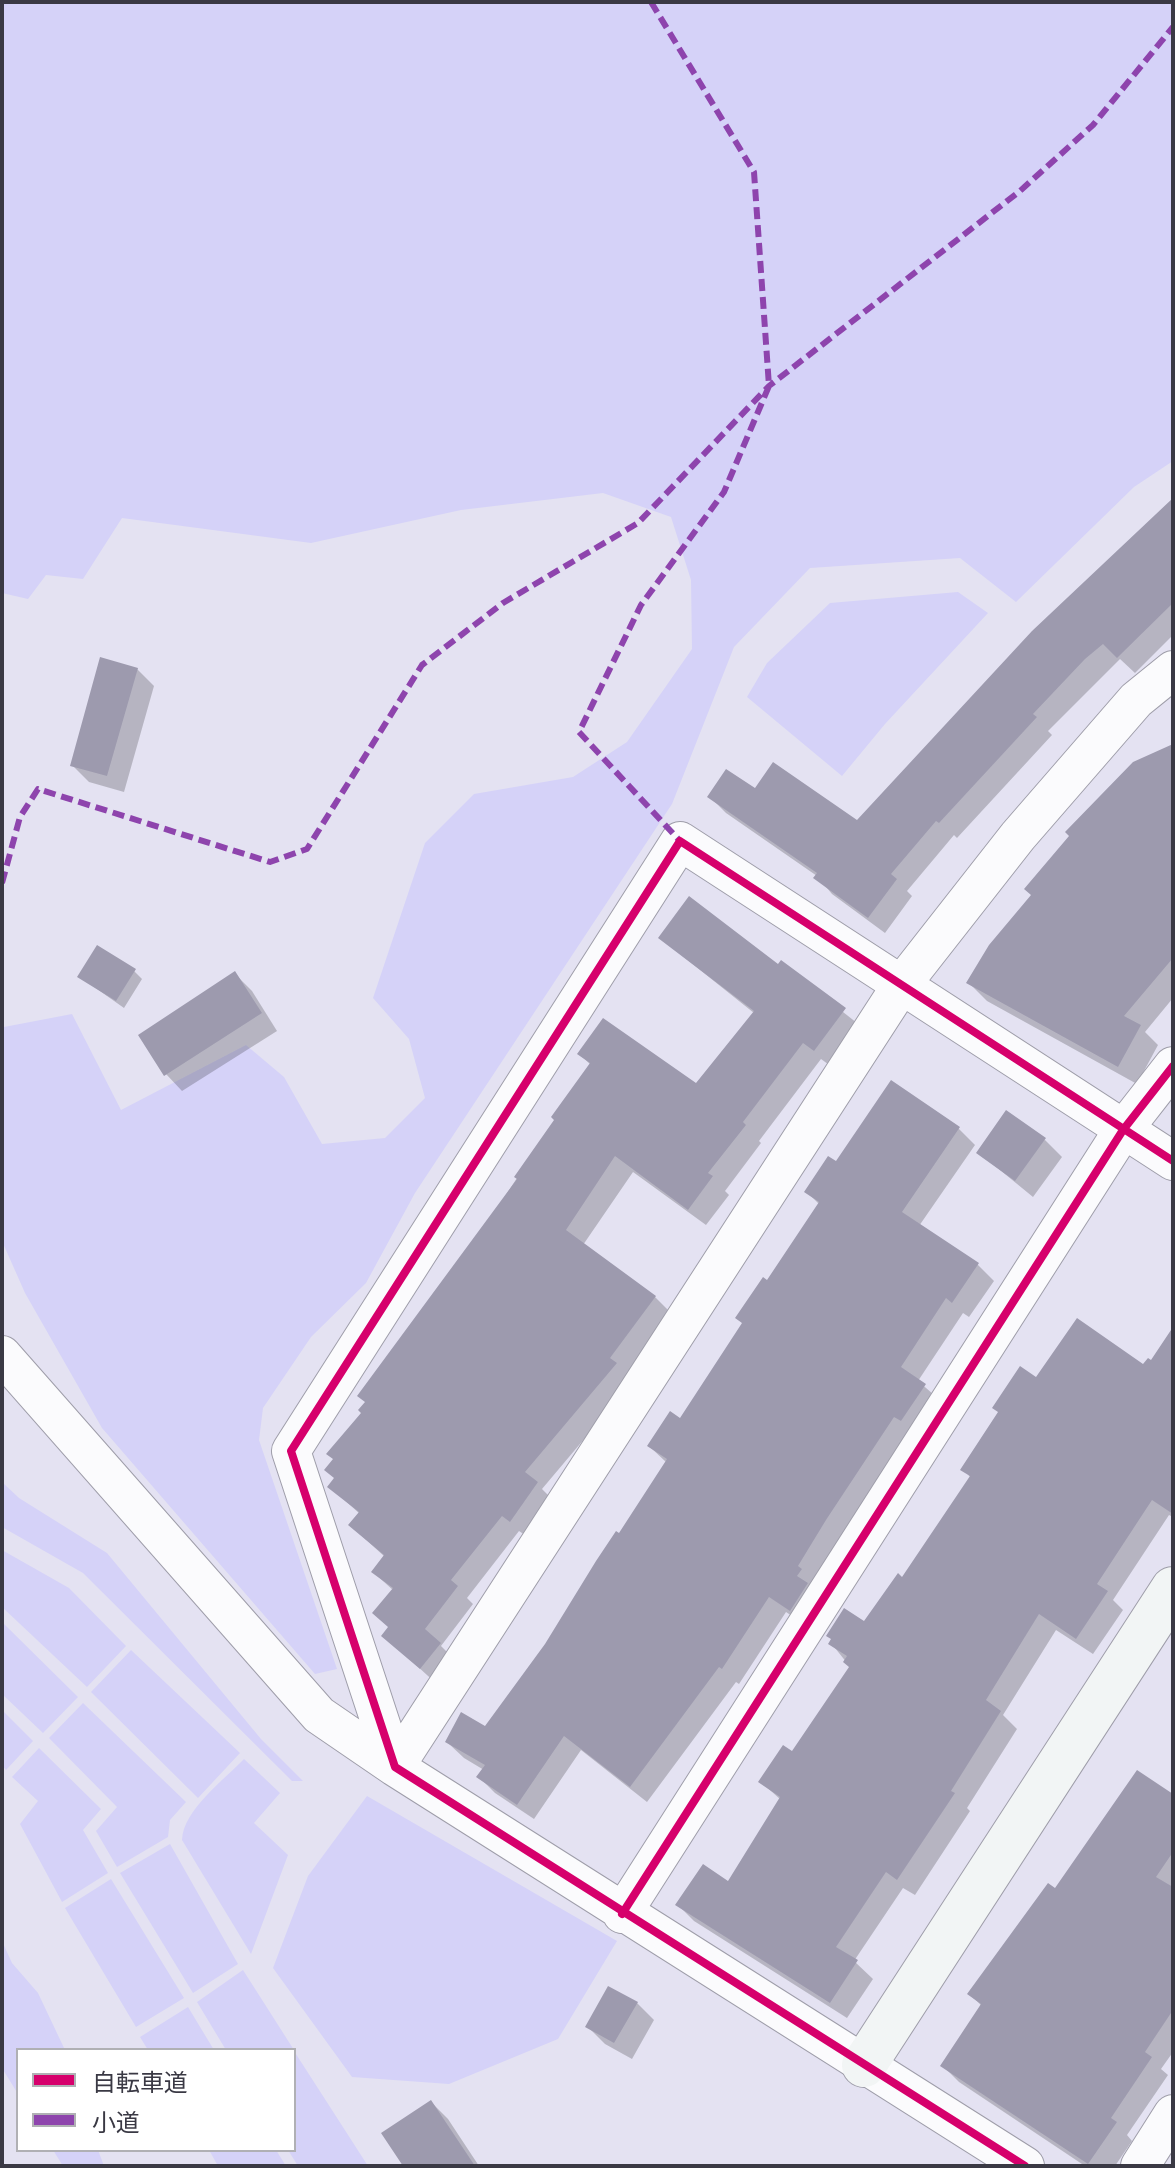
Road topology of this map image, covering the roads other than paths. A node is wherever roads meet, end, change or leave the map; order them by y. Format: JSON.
{"nodes":[{"id":1,"x":1173,"y":670,"type":"edge"},
{"id":2,"x":902,"y":984,"type":"junction"},
{"id":3,"x":1173,"y":1066,"type":"edge"},
{"id":4,"x":1123,"y":1130,"type":"junction"},
{"id":5,"x":1173,"y":1161,"type":"edge"},
{"id":6,"x":2,"y":1355,"type":"edge"},
{"id":7,"x":1173,"y":1589,"type":"edge"},
{"id":8,"x":395,"y":1767,"type":"junction"},
{"id":9,"x":622,"y":1914,"type":"junction"},
{"id":10,"x":864,"y":2065,"type":"junction"},
{"id":11,"x":1173,"y":2114,"type":"edge"},
{"id":12,"x":1025,"y":2166,"type":"edge"},
{"id":13,"x":1140,"y":2166,"type":"edge"}],
"edges":[{"from":1,"to":2,"type":"street"},
{"from":2,"to":4,"type":"street"},
{"from":2,"to":8,"type":"street"},
{"from":2,"to":8,"type":"street"},
{"from":3,"to":4,"type":"street"},
{"from":4,"to":5,"type":"street"},
{"from":4,"to":9,"type":"street"},
{"from":6,"to":8,"type":"street"},
{"from":7,"to":10,"type":"street"},
{"from":8,"to":9,"type":"street"},
{"from":9,"to":10,"type":"street"},
{"from":10,"to":12,"type":"street"},
{"from":11,"to":13,"type":"street"}]}
